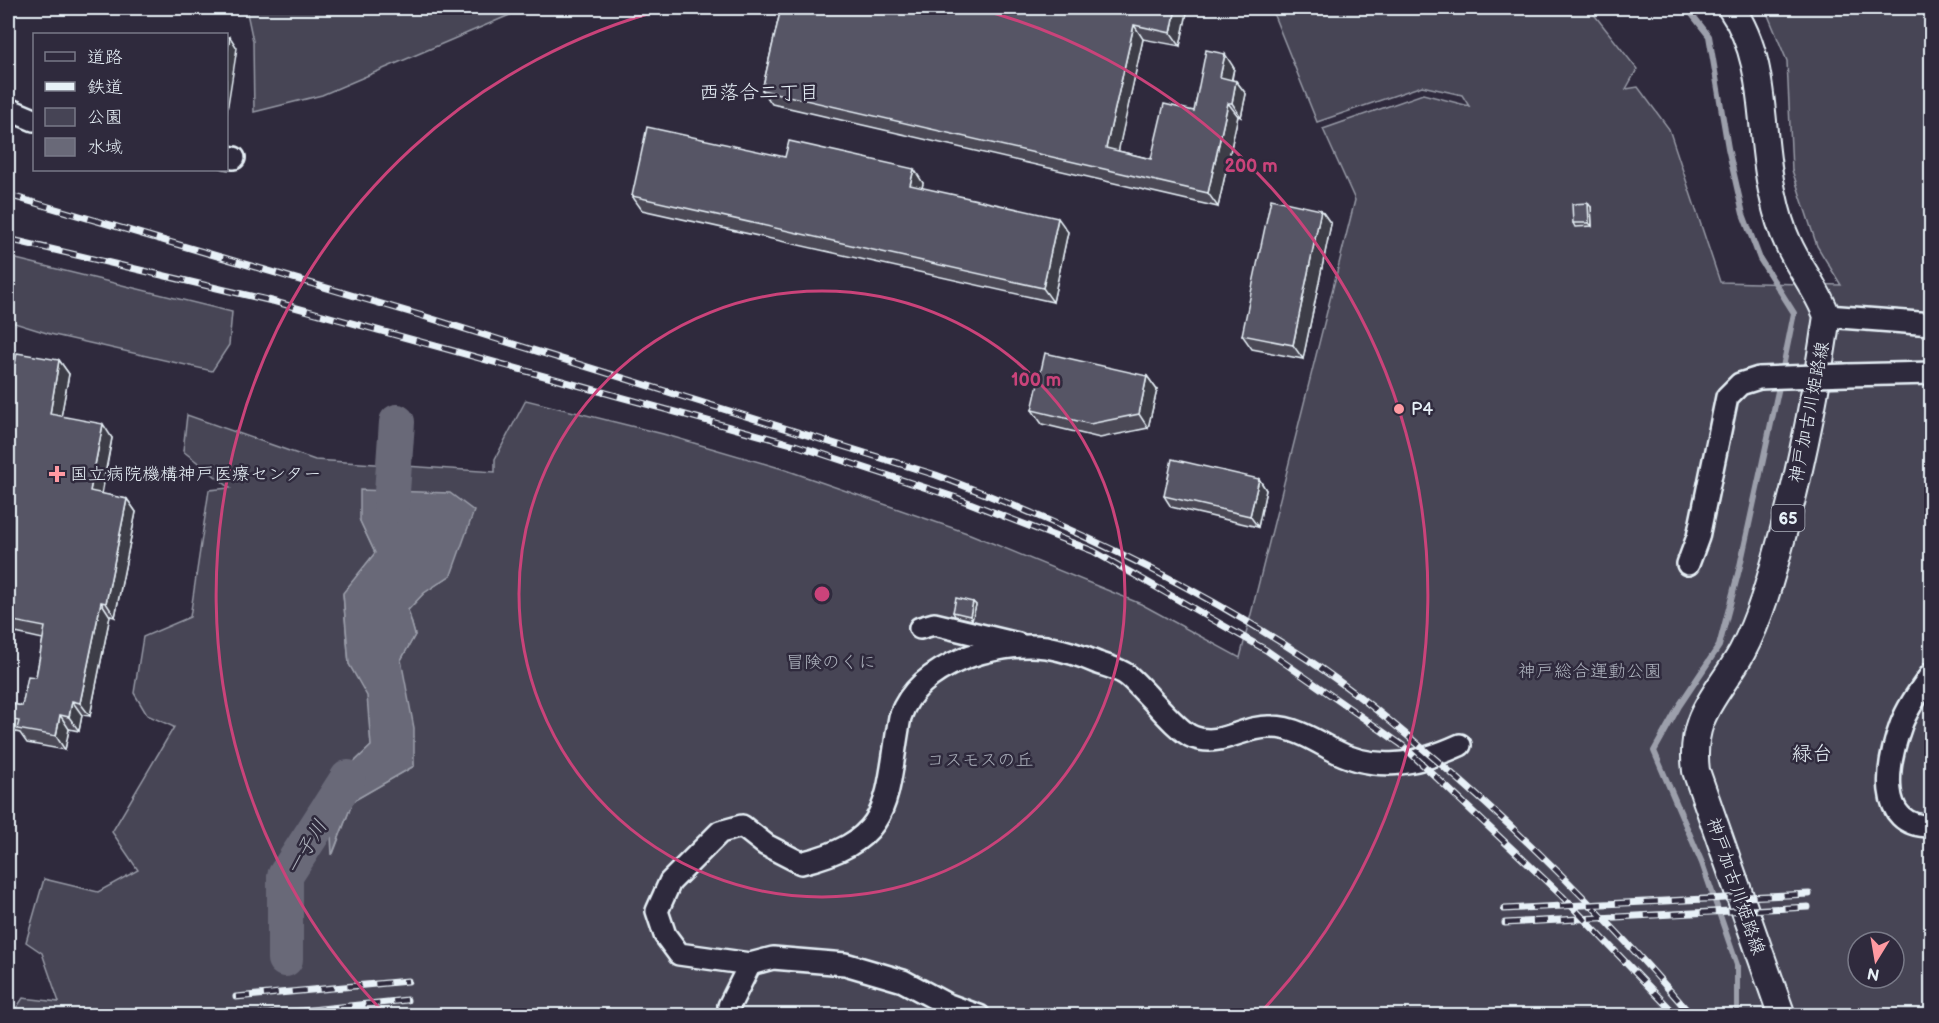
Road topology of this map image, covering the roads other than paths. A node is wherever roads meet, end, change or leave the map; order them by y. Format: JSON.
{"nodes":[{"id":1,"x":1731,"y":8,"type":"edge"},
{"id":2,"x":8,"y":109,"type":"edge"},
{"id":3,"x":33,"y":120,"type":"edge"},
{"id":4,"x":1827,"y":316,"type":"junction"},
{"id":5,"x":1932,"y":324,"type":"edge"},
{"id":6,"x":1932,"y":373,"type":"edge"},
{"id":7,"x":1688,"y":564,"type":"dead end"},
{"id":8,"x":920,"y":628,"type":"dead end"},
{"id":9,"x":1031,"y":647,"type":"junction"},
{"id":10,"x":1932,"y":673,"type":"edge"},
{"id":11,"x":1460,"y":745,"type":"dead end"},
{"id":12,"x":1932,"y":826,"type":"edge"},
{"id":13,"x":750,"y":964,"type":"junction"},
{"id":14,"x":729,"y":1006,"type":"dead end"},
{"id":15,"x":979,"y":1016,"type":"edge"},
{"id":16,"x":1782,"y":1016,"type":"edge"}],
"edges":[{"from":1,"to":4,"type":"main road","name":"神戸加古川姫路線"},
{"from":2,"to":3,"type":"street"},
{"from":4,"to":5,"type":"street"},
{"from":4,"to":16,"type":"main road","name":"神戸加古川姫路線","number":"65"},
{"from":6,"to":7,"type":"street","bridge":true},
{"from":8,"to":9,"type":"street"},
{"from":9,"to":11,"type":"street"},
{"from":9,"to":13,"type":"street"},
{"from":10,"to":12,"type":"street"},
{"from":13,"to":14,"type":"street"},
{"from":13,"to":15,"type":"street"}]}
